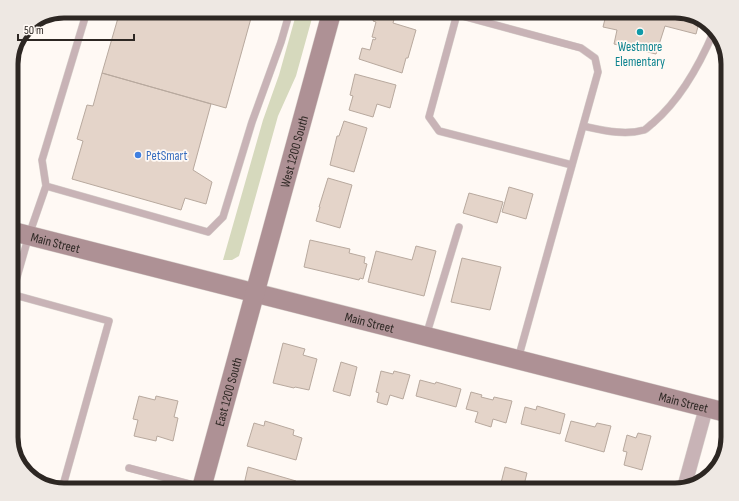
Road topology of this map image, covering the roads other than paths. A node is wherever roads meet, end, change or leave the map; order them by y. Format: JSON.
{"nodes":[{"id":1,"x":85,"y":18,"type":"edge"},
{"id":2,"x":288,"y":18,"type":"edge"},
{"id":3,"x":330,"y":18,"type":"edge"},
{"id":4,"x":456,"y":18,"type":"edge"},
{"id":5,"x":472,"y":18,"type":"edge"},
{"id":6,"x":711,"y":37,"type":"edge"},
{"id":7,"x":583,"y":126,"type":"junction"},
{"id":8,"x":572,"y":165,"type":"junction"},
{"id":9,"x":46,"y":186,"type":"junction"},
{"id":10,"x":459,"y":227,"type":"dead end"},
{"id":11,"x":20,"y":233,"type":"edge"},
{"id":12,"x":18,"y":248,"type":"edge"},
{"id":13,"x":254,"y":292,"type":"junction"},
{"id":14,"x":18,"y":297,"type":"edge"},
{"id":15,"x":426,"y":336,"type":"junction"},
{"id":16,"x":518,"y":359,"type":"junction"},
{"id":17,"x":706,"y":408,"type":"junction"},
{"id":18,"x":721,"y":411,"type":"edge"},
{"id":19,"x":129,"y":468,"type":"dead end"},
{"id":20,"x":686,"y":481,"type":"edge"},
{"id":21,"x":64,"y":483,"type":"edge"},
{"id":22,"x":180,"y":483,"type":"edge"},
{"id":23,"x":203,"y":483,"type":"edge"}],
"edges":[{"from":1,"to":9,"type":"lane"},
{"from":2,"to":9,"type":"lane"},
{"from":3,"to":13,"type":"street","name":"West 1200 South"},
{"from":4,"to":8,"type":"lane"},
{"from":5,"to":7,"type":"lane"},
{"from":6,"to":7,"type":"lane"},
{"from":7,"to":8,"type":"lane"},
{"from":8,"to":16,"type":"lane"},
{"from":9,"to":11,"type":"lane"},
{"from":10,"to":15,"type":"lane"},
{"from":11,"to":12,"type":"lane"},
{"from":11,"to":13,"type":"street","name":"Main Street"},
{"from":13,"to":15,"type":"street","name":"Main Street"},
{"from":13,"to":23,"type":"street","name":"East 1200 South"},
{"from":14,"to":21,"type":"lane"},
{"from":15,"to":16,"type":"street","name":"Main Street"},
{"from":16,"to":17,"type":"street","name":"Main Street"},
{"from":17,"to":18,"type":"street","name":"Main Street"},
{"from":17,"to":20,"type":"street"},
{"from":19,"to":22,"type":"lane"}]}
